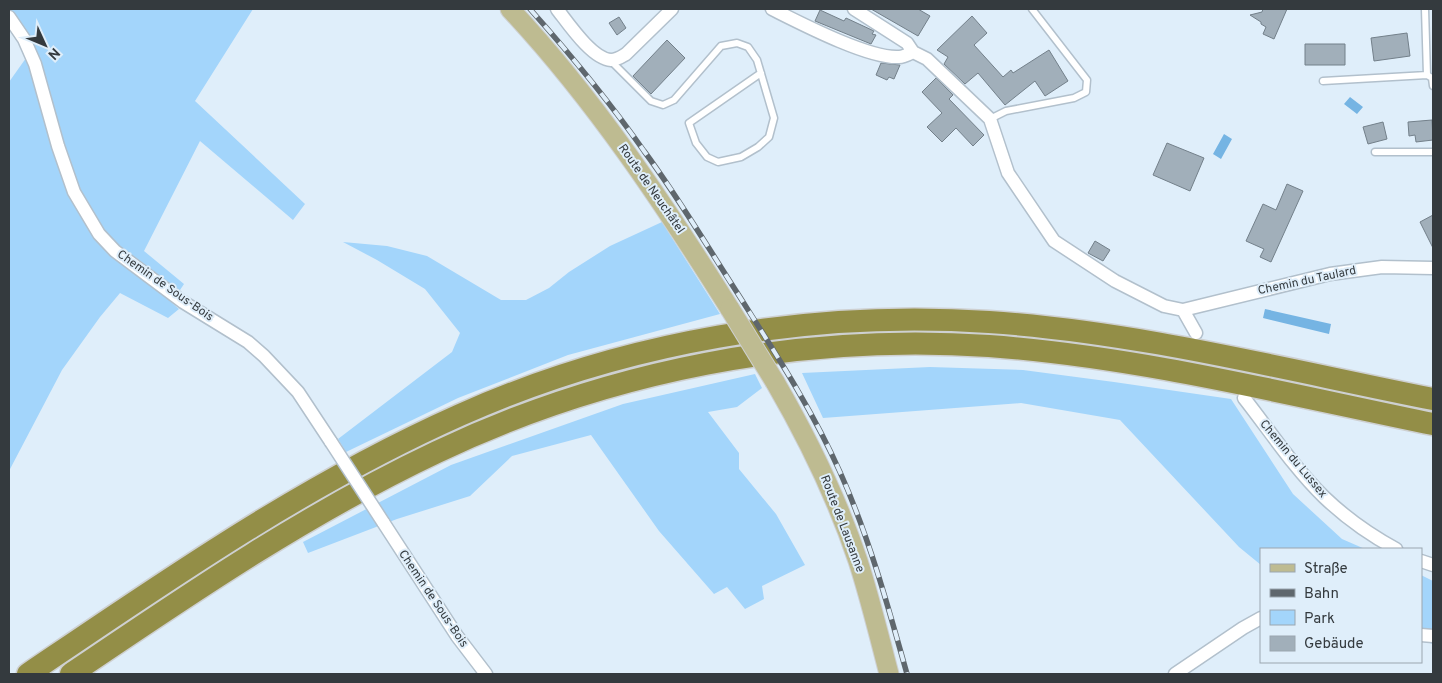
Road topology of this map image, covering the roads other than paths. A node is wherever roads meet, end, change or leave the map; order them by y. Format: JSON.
{"nodes":[{"id":1,"x":510,"y":9,"type":"edge"},
{"id":2,"x":557,"y":9,"type":"edge"},
{"id":3,"x":672,"y":9,"type":"edge"},
{"id":4,"x":772,"y":9,"type":"edge"},
{"id":5,"x":854,"y":9,"type":"edge"},
{"id":6,"x":1032,"y":9,"type":"edge"},
{"id":7,"x":1425,"y":9,"type":"edge"},
{"id":8,"x":9,"y":17,"type":"edge"},
{"id":9,"x":913,"y":52,"type":"junction"},
{"id":10,"x":610,"y":60,"type":"junction"},
{"id":11,"x":761,"y":73,"type":"junction"},
{"id":12,"x":1427,"y":75,"type":"junction"},
{"id":13,"x":1323,"y":81,"type":"dead end"},
{"id":14,"x":1433,"y":86,"type":"edge"},
{"id":15,"x":990,"y":119,"type":"junction"},
{"id":16,"x":1375,"y":152,"type":"dead end"},
{"id":17,"x":1433,"y":152,"type":"edge"},
{"id":18,"x":1433,"y":268,"type":"edge"},
{"id":19,"x":1183,"y":310,"type":"junction"},
{"id":20,"x":1196,"y":333,"type":"dead end"},
{"id":21,"x":775,"y":382,"type":"joint"},
{"id":22,"x":1244,"y":398,"type":"dead end"},
{"id":23,"x":1433,"y":399,"type":"edge"},
{"id":24,"x":1433,"y":424,"type":"edge"},
{"id":25,"x":1394,"y":548,"type":"edge"},
{"id":26,"x":1260,"y":619,"type":"edge"},
{"id":27,"x":28,"y":674,"type":"edge"},
{"id":28,"x":71,"y":674,"type":"edge"},
{"id":29,"x":486,"y":674,"type":"edge"},
{"id":30,"x":889,"y":674,"type":"edge"},
{"id":31,"x":1175,"y":674,"type":"edge"}],
"edges":[{"from":1,"to":21,"type":"main road","name":"Route de Neuchâtel","bridge":true},
{"from":2,"to":10,"type":"street"},
{"from":3,"to":10,"type":"street"},
{"from":4,"to":9,"type":"street"},
{"from":5,"to":9,"type":"street"},
{"from":6,"to":15,"type":"lane"},
{"from":7,"to":12,"type":"lane"},
{"from":8,"to":29,"type":"street","name":"Chemin de Sous-Bois","bridge":true},
{"from":9,"to":15,"type":"street"},
{"from":10,"to":11,"type":"lane"},
{"from":11,"to":11,"type":"lane"},
{"from":12,"to":13,"type":"lane"},
{"from":12,"to":14,"type":"lane"},
{"from":15,"to":19,"type":"street"},
{"from":16,"to":17,"type":"lane"},
{"from":18,"to":19,"type":"street","name":"Chemin du Taulard"},
{"from":19,"to":20,"type":"street"},
{"from":21,"to":30,"type":"main road","name":"Route de Lausanne"},
{"from":22,"to":25,"type":"street","name":"Chemin du Lussex"},
{"from":23,"to":27,"type":"highway"},
{"from":24,"to":28,"type":"highway"},
{"from":26,"to":31,"type":"street"}]}
